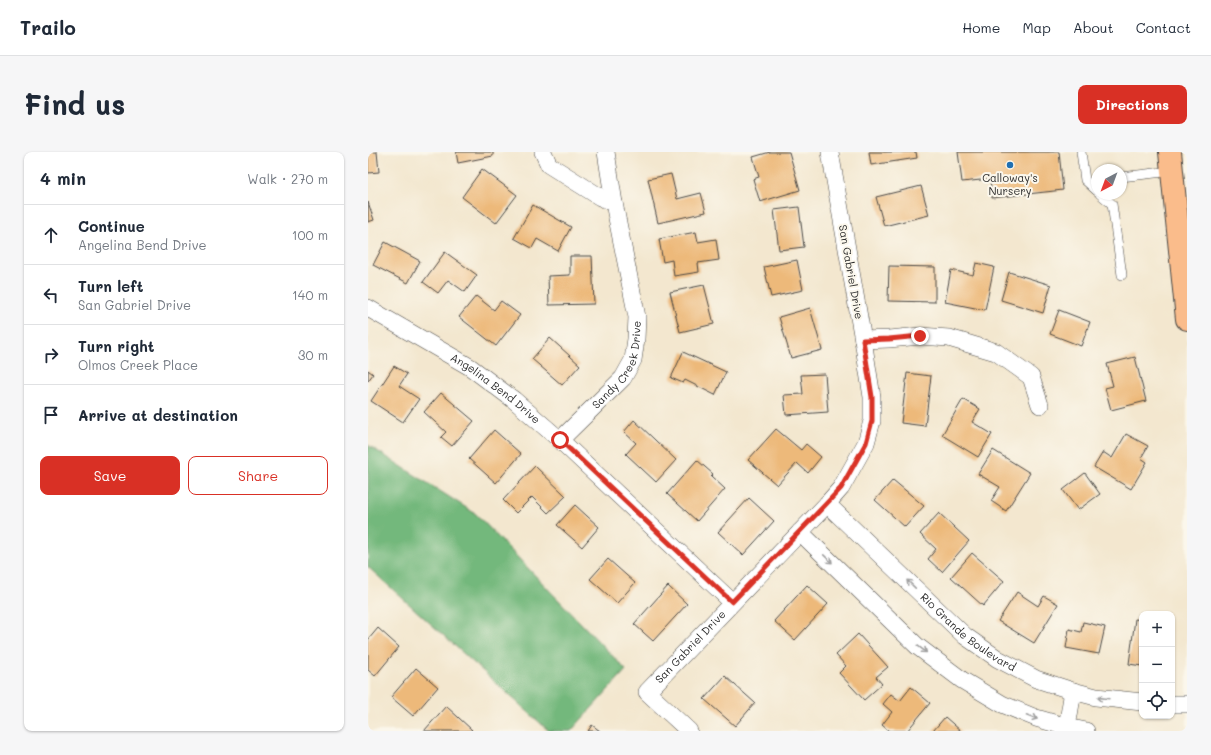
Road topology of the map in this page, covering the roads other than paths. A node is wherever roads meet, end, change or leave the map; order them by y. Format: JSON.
{"nodes":[{"id":1,"x":543,"y":152,"type":"edge"},
{"id":2,"x":606,"y":152,"type":"edge"},
{"id":3,"x":830,"y":152,"type":"edge"},
{"id":4,"x":1081,"y":152,"type":"edge"},
{"id":5,"x":1176,"y":169,"type":"edge"},
{"id":6,"x":1127,"y":175,"type":"edge"},
{"id":7,"x":1085,"y":180,"type":"junction"},
{"id":8,"x":1091,"y":180,"type":"edge"},
{"id":9,"x":1091,"y":186,"type":"edge"},
{"id":10,"x":1107,"y":200,"type":"edge"},
{"id":11,"x":614,"y":203,"type":"junction"},
{"id":12,"x":1122,"y":275,"type":"dead end"},
{"id":13,"x":368,"y":308,"type":"edge"},
{"id":14,"x":1187,"y":319,"type":"edge"},
{"id":15,"x":863,"y":340,"type":"junction"},
{"id":16,"x":1040,"y":405,"type":"dead end"},
{"id":17,"x":560,"y":440,"type":"junction"},
{"id":18,"x":826,"y":504,"type":"junction"},
{"id":19,"x":800,"y":532,"type":"junction"},
{"id":20,"x":732,"y":602,"type":"junction"},
{"id":21,"x":1073,"y":691,"type":"junction"},
{"id":22,"x":1139,"y":702,"type":"edge"},
{"id":23,"x":1175,"y":704,"type":"edge"},
{"id":24,"x":1187,"y":704,"type":"edge"},
{"id":25,"x":1068,"y":729,"type":"edge"},
{"id":26,"x":689,"y":731,"type":"edge"},
{"id":27,"x":1086,"y":731,"type":"edge"}],
"edges":[{"from":1,"to":11,"type":"street"},
{"from":2,"to":11,"type":"street","name":"Sandy Creek Drive"},
{"from":3,"to":15,"type":"street","name":"San Gabriel Drive"},
{"from":4,"to":7,"type":"lane"},
{"from":5,"to":6,"type":"lane"},
{"from":5,"to":14,"type":"main road"},
{"from":7,"to":8,"type":"lane"},
{"from":7,"to":9,"type":"lane"},
{"from":10,"to":12,"type":"lane"},
{"from":11,"to":17,"type":"street","name":"Sandy Creek Drive"},
{"from":13,"to":17,"type":"street","name":"Angelina Bend Drive"},
{"from":15,"to":16,"type":"street"},
{"from":15,"to":18,"type":"street","name":"San Gabriel Drive"},
{"from":17,"to":20,"type":"street","name":"Angelina Bend Drive"},
{"from":18,"to":19,"type":"street","name":"San Gabriel Drive"},
{"from":21,"to":18,"type":"street","name":"Rio Grande Boulevard","one_way":true},
{"from":19,"to":20,"type":"street","name":"San Gabriel Drive"},
{"from":19,"to":25,"type":"street","one_way":true},
{"from":20,"to":26,"type":"street","name":"San Gabriel Drive"},
{"from":22,"to":21,"type":"street","name":"Rio Grande Boulevard","one_way":true},
{"from":21,"to":25,"type":"street"},
{"from":23,"to":24,"type":"street"},
{"from":25,"to":27,"type":"street"}]}
